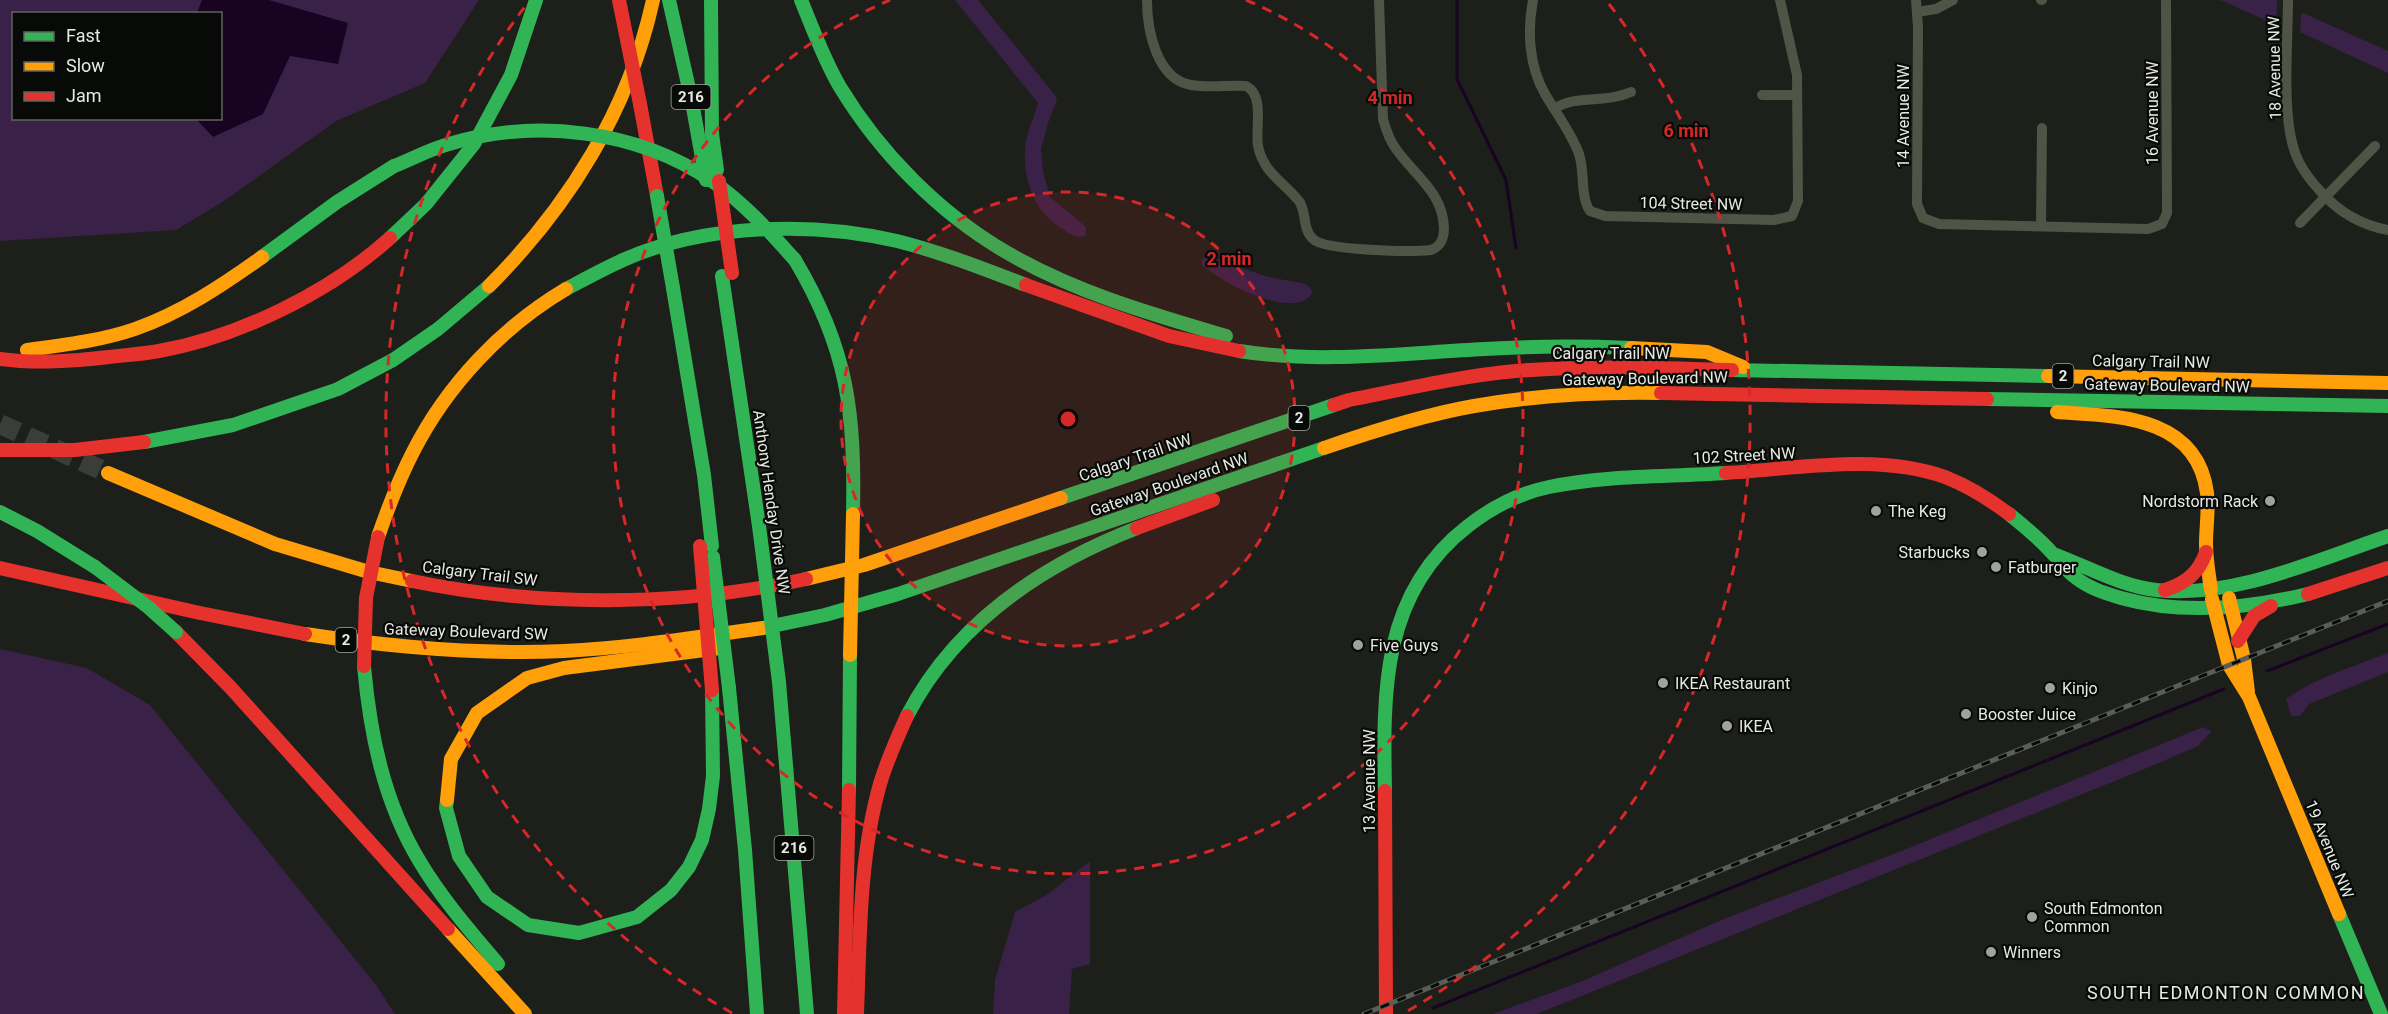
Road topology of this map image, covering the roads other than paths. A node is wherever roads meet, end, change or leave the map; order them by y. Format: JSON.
{"nodes":[{"id":1,"x":536,"y":0,"type":"edge"},
{"id":2,"x":619,"y":0,"type":"edge"},
{"id":3,"x":653,"y":0,"type":"edge"},
{"id":4,"x":669,"y":0,"type":"edge"},
{"id":5,"x":711,"y":0,"type":"edge"},
{"id":6,"x":801,"y":0,"type":"edge"},
{"id":7,"x":1147,"y":0,"type":"edge"},
{"id":8,"x":1379,"y":0,"type":"edge"},
{"id":9,"x":1533,"y":0,"type":"edge"},
{"id":10,"x":1780,"y":0,"type":"edge"},
{"id":11,"x":1916,"y":0,"type":"edge"},
{"id":12,"x":1953,"y":0,"type":"edge"},
{"id":13,"x":2166,"y":0,"type":"edge"},
{"id":14,"x":2288,"y":0,"type":"edge"},
{"id":15,"x":1917,"y":12,"type":"junction"},
{"id":16,"x":1631,"y":92,"type":"dead end"},
{"id":17,"x":1762,"y":95,"type":"dead end"},
{"id":18,"x":1797,"y":95,"type":"junction"},
{"id":19,"x":1554,"y":109,"type":"junction"},
{"id":20,"x":2042,"y":128,"type":"dead end"},
{"id":21,"x":2375,"y":146,"type":"dead end"},
{"id":22,"x":712,"y":178,"type":"junction"},
{"id":23,"x":2325,"y":197,"type":"junction"},
{"id":24,"x":2300,"y":223,"type":"dead end"},
{"id":25,"x":2041,"y":226,"type":"junction"},
{"id":26,"x":2388,"y":230,"type":"edge"},
{"id":27,"x":0,"y":352,"type":"edge"},
{"id":28,"x":1307,"y":357,"type":"junction"},
{"id":29,"x":0,"y":359,"type":"edge"},
{"id":30,"x":1751,"y":371,"type":"junction"},
{"id":31,"x":2384,"y":382,"type":"edge"},
{"id":32,"x":1948,"y":398,"type":"junction"},
{"id":33,"x":2388,"y":406,"type":"edge"},
{"id":34,"x":1359,"y":435,"type":"junction"},
{"id":35,"x":0,"y":450,"type":"edge"},
{"id":36,"x":108,"y":473,"type":"tunnel mouth"},
{"id":37,"x":0,"y":512,"type":"edge"},
{"id":38,"x":2388,"y":536,"type":"edge"},
{"id":39,"x":706,"y":546,"type":"junction"},
{"id":40,"x":2206,"y":549,"type":"junction"},
{"id":41,"x":2054,"y":554,"type":"junction"},
{"id":42,"x":1433,"y":558,"type":"joint"},
{"id":43,"x":864,"y":565,"type":"joint"},
{"id":44,"x":0,"y":568,"type":"edge"},
{"id":45,"x":2388,"y":568,"type":"edge"},
{"id":46,"x":960,"y":573,"type":"junction"},
{"id":47,"x":2226,"y":586,"type":"junction"},
{"id":48,"x":2165,"y":590,"type":"junction"},
{"id":49,"x":2211,"y":590,"type":"junction"},
{"id":50,"x":2282,"y":601,"type":"junction"},
{"id":51,"x":862,"y":604,"type":"joint"},
{"id":52,"x":2214,"y":607,"type":"junction"},
{"id":53,"x":2230,"y":607,"type":"junction"},
{"id":54,"x":2238,"y":641,"type":"junction"},
{"id":55,"x":2249,"y":697,"type":"junction"},
{"id":56,"x":757,"y":1013,"type":"edge"},
{"id":57,"x":525,"y":1014,"type":"edge"},
{"id":58,"x":540,"y":1014,"type":"edge"},
{"id":59,"x":807,"y":1014,"type":"edge"},
{"id":60,"x":844,"y":1014,"type":"edge"},
{"id":61,"x":857,"y":1014,"type":"edge"},
{"id":62,"x":1386,"y":1014,"type":"edge"},
{"id":63,"x":2381,"y":1014,"type":"edge"}],
"edges":[{"from":1,"to":29,"type":"main road"},
{"from":2,"to":39,"type":"main road","bridge":true},
{"from":3,"to":35,"type":"main road","bridge":true},
{"from":4,"to":22,"type":"main road","name":"Anthony Henday Drive NW","number":"216"},
{"from":5,"to":22,"type":"main road"},
{"from":6,"to":28,"type":"main road"},
{"from":7,"to":8,"type":"street"},
{"from":9,"to":19,"type":"street"},
{"from":10,"to":18,"type":"street"},
{"from":11,"to":15,"type":"street","name":"14 Avenue NW"},
{"from":12,"to":15,"type":"street"},
{"from":13,"to":25,"type":"street","name":"16 Avenue NW"},
{"from":14,"to":23,"type":"street","name":"18 Avenue NW"},
{"from":15,"to":25,"type":"street","name":"14 Avenue NW"},
{"from":16,"to":19,"type":"street"},
{"from":17,"to":18,"type":"street"},
{"from":18,"to":19,"type":"street","name":"104 Street NW"},
{"from":20,"to":25,"type":"street"},
{"from":21,"to":23,"type":"street"},
{"from":22,"to":59,"type":"main road","name":"Anthony Henday Drive NW","number":"216","bridge":true},
{"from":23,"to":24,"type":"street"},
{"from":23,"to":26,"type":"street"},
{"from":27,"to":60,"type":"main road","bridge":true},
{"from":28,"to":30,"type":"main road"},
{"from":28,"to":58,"type":"main road","bridge":true},
{"from":30,"to":31,"type":"main road","name":"Calgary Trail NW","number":"2"},
{"from":30,"to":43,"type":"main road","name":"Calgary Trail NW","number":"2"},
{"from":32,"to":33,"type":"main road","name":"Gateway Boulevard NW","number":"2"},
{"from":32,"to":34,"type":"main road","name":"Gateway Boulevard NW","number":"2"},
{"from":32,"to":40,"type":"main road","name":"19 Avenue NW"},
{"from":34,"to":46,"type":"main road","name":"Gateway Boulevard NW","number":"2"},
{"from":34,"to":61,"type":"main road"},
{"from":36,"to":43,"type":"main road","name":"Calgary Trail SW","number":"2"},
{"from":37,"to":57,"type":"main road","bridge":true},
{"from":38,"to":47,"type":"main road","name":"102 Street NW"},
{"from":39,"to":46,"type":"main road","bridge":true},
{"from":39,"to":56,"type":"main road","bridge":true},
{"from":40,"to":48,"type":"main road"},
{"from":40,"to":49,"type":"main road","name":"19 Avenue NW"},
{"from":41,"to":42,"type":"main road","name":"102 Street NW"},
{"from":41,"to":48,"type":"main road","name":"102 Street NW"},
{"from":41,"to":52,"type":"main road","name":"102 Street NW"},
{"from":42,"to":62,"type":"main road","name":"13 Avenue NW"},
{"from":44,"to":51,"type":"main road","name":"Gateway Boulevard SW","number":"2"},
{"from":45,"to":50,"type":"main road"},
{"from":46,"to":51,"type":"main road","name":"Gateway Boulevard NW","number":"2"},
{"from":47,"to":49,"type":"main road","name":"102 Street NW"},
{"from":47,"to":53,"type":"main road","name":"19 Avenue NW"},
{"from":48,"to":49,"type":"main road","name":"102 Street NW"},
{"from":49,"to":52,"type":"main road","name":"19 Avenue NW"},
{"from":50,"to":53,"type":"main road","name":"102 Street NW"},
{"from":50,"to":54,"type":"main road"},
{"from":52,"to":53,"type":"main road","name":"102 Street NW"},
{"from":52,"to":55,"type":"main road","name":"19 Avenue NW"},
{"from":53,"to":54,"type":"main road","name":"19 Avenue NW"},
{"from":54,"to":55,"type":"main road","name":"19 Avenue NW"},
{"from":55,"to":63,"type":"main road","name":"19 Avenue NW"}]}
